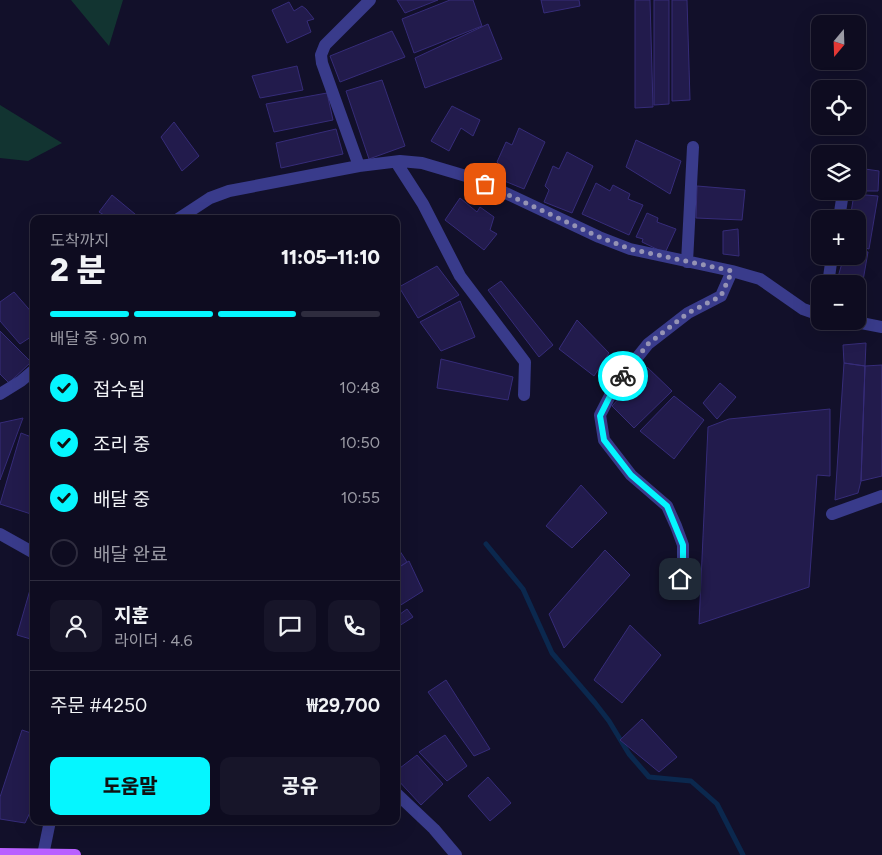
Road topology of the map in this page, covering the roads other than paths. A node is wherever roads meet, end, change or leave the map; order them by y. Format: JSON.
{"nodes":[{"id":1,"x":369,"y":1,"type":"edge"},
{"id":2,"x":693,"y":147,"type":"dead end"},
{"id":3,"x":396,"y":162,"type":"junction"},
{"id":4,"x":359,"y":166,"type":"junction"},
{"id":5,"x":184,"y":215,"type":"edge"},
{"id":6,"x":687,"y":262,"type":"junction"},
{"id":7,"x":732,"y":271,"type":"junction"},
{"id":8,"x":811,"y":312,"type":"edge"},
{"id":9,"x":866,"y":324,"type":"edge"},
{"id":10,"x":882,"y":327,"type":"edge"},
{"id":11,"x":30,"y":373,"type":"edge"},
{"id":12,"x":0,"y":394,"type":"edge"},
{"id":13,"x":524,"y":395,"type":"dead end"},
{"id":14,"x":882,"y":496,"type":"edge"},
{"id":15,"x":832,"y":514,"type":"dead end"},
{"id":16,"x":0,"y":534,"type":"edge"},
{"id":17,"x":30,"y":551,"type":"edge"},
{"id":18,"x":677,"y":591,"type":"dead end"},
{"id":19,"x":400,"y":797,"type":"edge"},
{"id":20,"x":49,"y":825,"type":"edge"},
{"id":21,"x":0,"y":854,"type":"edge"},
{"id":22,"x":44,"y":855,"type":"edge"},
{"id":23,"x":75,"y":855,"type":"edge"},
{"id":24,"x":456,"y":855,"type":"edge"}],
"edges":[{"from":1,"to":4,"type":"street"},
{"from":2,"to":6,"type":"street"},
{"from":3,"to":4,"type":"street"},
{"from":3,"to":6,"type":"street"},
{"from":3,"to":13,"type":"street"},
{"from":4,"to":5,"type":"street"},
{"from":6,"to":7,"type":"street"},
{"from":7,"to":8,"type":"street"},
{"from":7,"to":18,"type":"street"},
{"from":9,"to":10,"type":"street"},
{"from":11,"to":12,"type":"street"},
{"from":14,"to":15,"type":"street"},
{"from":16,"to":17,"type":"street"},
{"from":19,"to":24,"type":"street"},
{"from":20,"to":22,"type":"street"},
{"from":21,"to":22,"type":"main road"},
{"from":22,"to":23,"type":"main road"}]}
